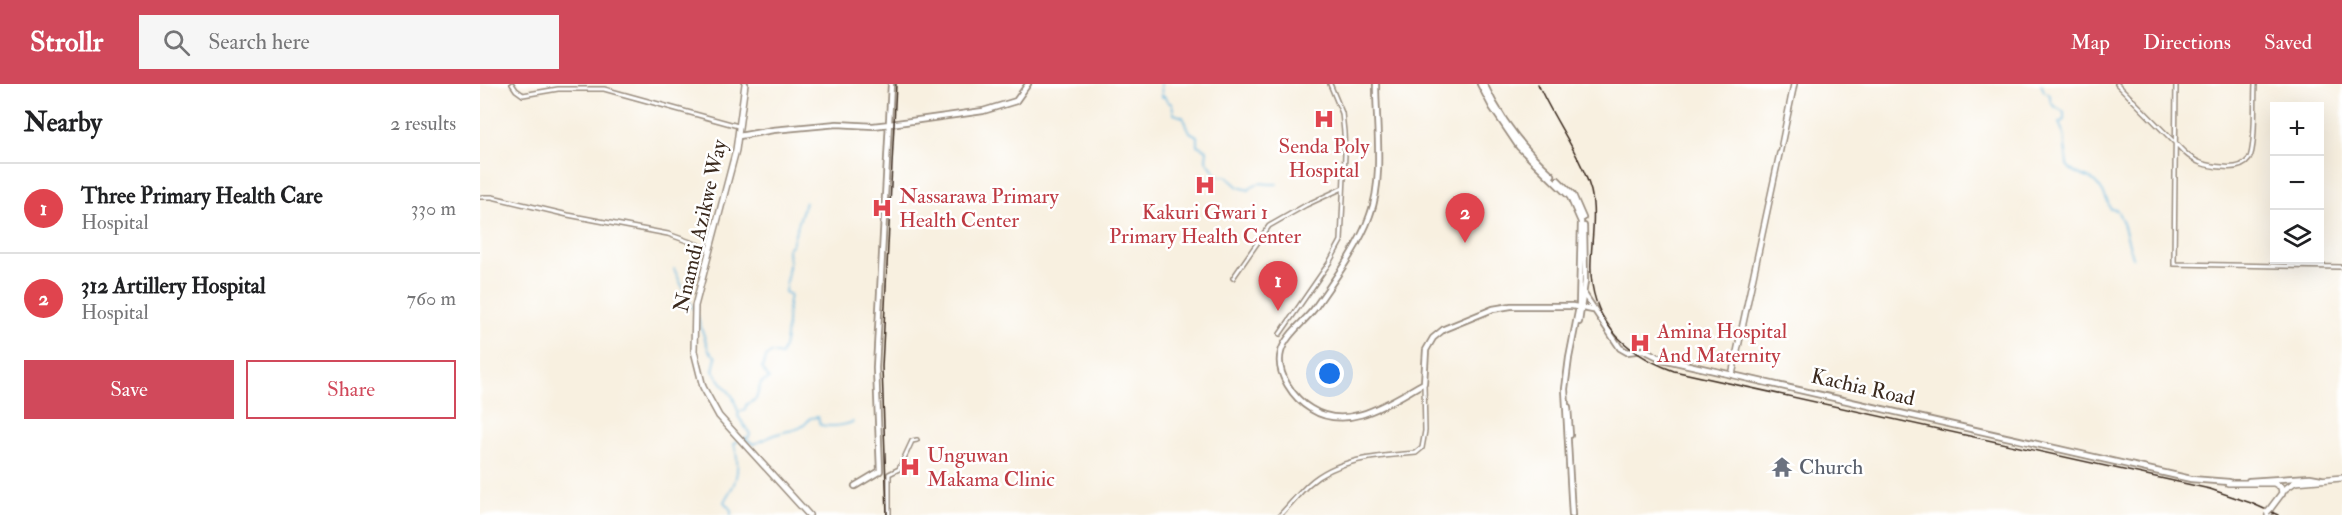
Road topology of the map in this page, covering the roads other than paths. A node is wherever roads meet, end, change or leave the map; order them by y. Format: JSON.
{"nodes":[{"id":1,"x":512,"y":84,"type":"edge"},
{"id":2,"x":744,"y":84,"type":"edge"},
{"id":3,"x":891,"y":84,"type":"edge"},
{"id":4,"x":1028,"y":84,"type":"edge"},
{"id":5,"x":1330,"y":84,"type":"edge"},
{"id":6,"x":1376,"y":84,"type":"edge"},
{"id":7,"x":1482,"y":84,"type":"edge"},
{"id":8,"x":1794,"y":84,"type":"edge"},
{"id":9,"x":2117,"y":84,"type":"edge"},
{"id":10,"x":2176,"y":84,"type":"edge"},
{"id":11,"x":2255,"y":84,"type":"edge"},
{"id":12,"x":890,"y":124,"type":"junction"},
{"id":13,"x":738,"y":126,"type":"junction"},
{"id":14,"x":739,"y":136,"type":"junction"},
{"id":15,"x":2175,"y":144,"type":"junction"},
{"id":16,"x":1344,"y":188,"type":"junction"},
{"id":17,"x":480,"y":197,"type":"edge"},
{"id":18,"x":707,"y":248,"type":"junction"},
{"id":19,"x":2342,"y":267,"type":"edge"},
{"id":20,"x":1233,"y":278,"type":"dead end"},
{"id":21,"x":1584,"y":294,"type":"junction"},
{"id":22,"x":1581,"y":307,"type":"junction"},
{"id":23,"x":1593,"y":310,"type":"junction"},
{"id":24,"x":1280,"y":334,"type":"dead end"},
{"id":25,"x":1732,"y":375,"type":"junction"},
{"id":26,"x":1424,"y":383,"type":"junction"},
{"id":27,"x":917,"y":440,"type":"dead end"},
{"id":28,"x":2321,"y":479,"type":"junction"},
{"id":29,"x":2342,"y":479,"type":"edge"},
{"id":30,"x":2228,"y":483,"type":"junction"},
{"id":31,"x":855,"y":486,"type":"dead end"},
{"id":32,"x":2282,"y":495,"type":"junction"},
{"id":33,"x":2269,"y":513,"type":"edge"},
{"id":34,"x":807,"y":515,"type":"edge"},
{"id":35,"x":889,"y":515,"type":"edge"},
{"id":36,"x":1281,"y":515,"type":"edge"},
{"id":37,"x":1573,"y":515,"type":"edge"}],
"edges":[{"from":1,"to":13,"type":"street"},
{"from":2,"to":13,"type":"highway","name":"Nnamdi Azikwe Way"},
{"from":2,"to":14,"type":"highway","name":"Nnamdi Azikwe Way"},
{"from":3,"to":12,"type":"main road"},
{"from":4,"to":12,"type":"main road"},
{"from":5,"to":16,"type":"street"},
{"from":6,"to":26,"type":"main road"},
{"from":7,"to":21,"type":"main road"},
{"from":7,"to":22,"type":"main road"},
{"from":8,"to":25,"type":"street"},
{"from":9,"to":15,"type":"street"},
{"from":10,"to":15,"type":"street"},
{"from":11,"to":15,"type":"street"},
{"from":12,"to":14,"type":"main road"},
{"from":12,"to":31,"type":"main road"},
{"from":13,"to":18,"type":"highway","name":"Nnamdi Azikwe Way"},
{"from":14,"to":34,"type":"highway","name":"Nnamdi Azikwe Way"},
{"from":15,"to":19,"type":"street"},
{"from":16,"to":20,"type":"street"},
{"from":16,"to":24,"type":"street"},
{"from":17,"to":18,"type":"street"},
{"from":18,"to":34,"type":"highway","name":"Nnamdi Azikwe Way"},
{"from":21,"to":22,"type":"main road"},
{"from":21,"to":23,"type":"main road"},
{"from":22,"to":23,"type":"main road"},
{"from":22,"to":26,"type":"main road"},
{"from":22,"to":37,"type":"main road"},
{"from":23,"to":25,"type":"main road","name":"Kachia Road"},
{"from":25,"to":30,"type":"main road","name":"Kachia Road"},
{"from":26,"to":36,"type":"street"},
{"from":27,"to":35,"type":"street"},
{"from":28,"to":29,"type":"highway","name":"Kachia Road"},
{"from":28,"to":30,"type":"main road","name":"Kachia Road"},
{"from":28,"to":32,"type":"highway"},
{"from":29,"to":33,"type":"highway","name":"Kachia Road"},
{"from":30,"to":32,"type":"highway"},
{"from":32,"to":33,"type":"highway"}]}
